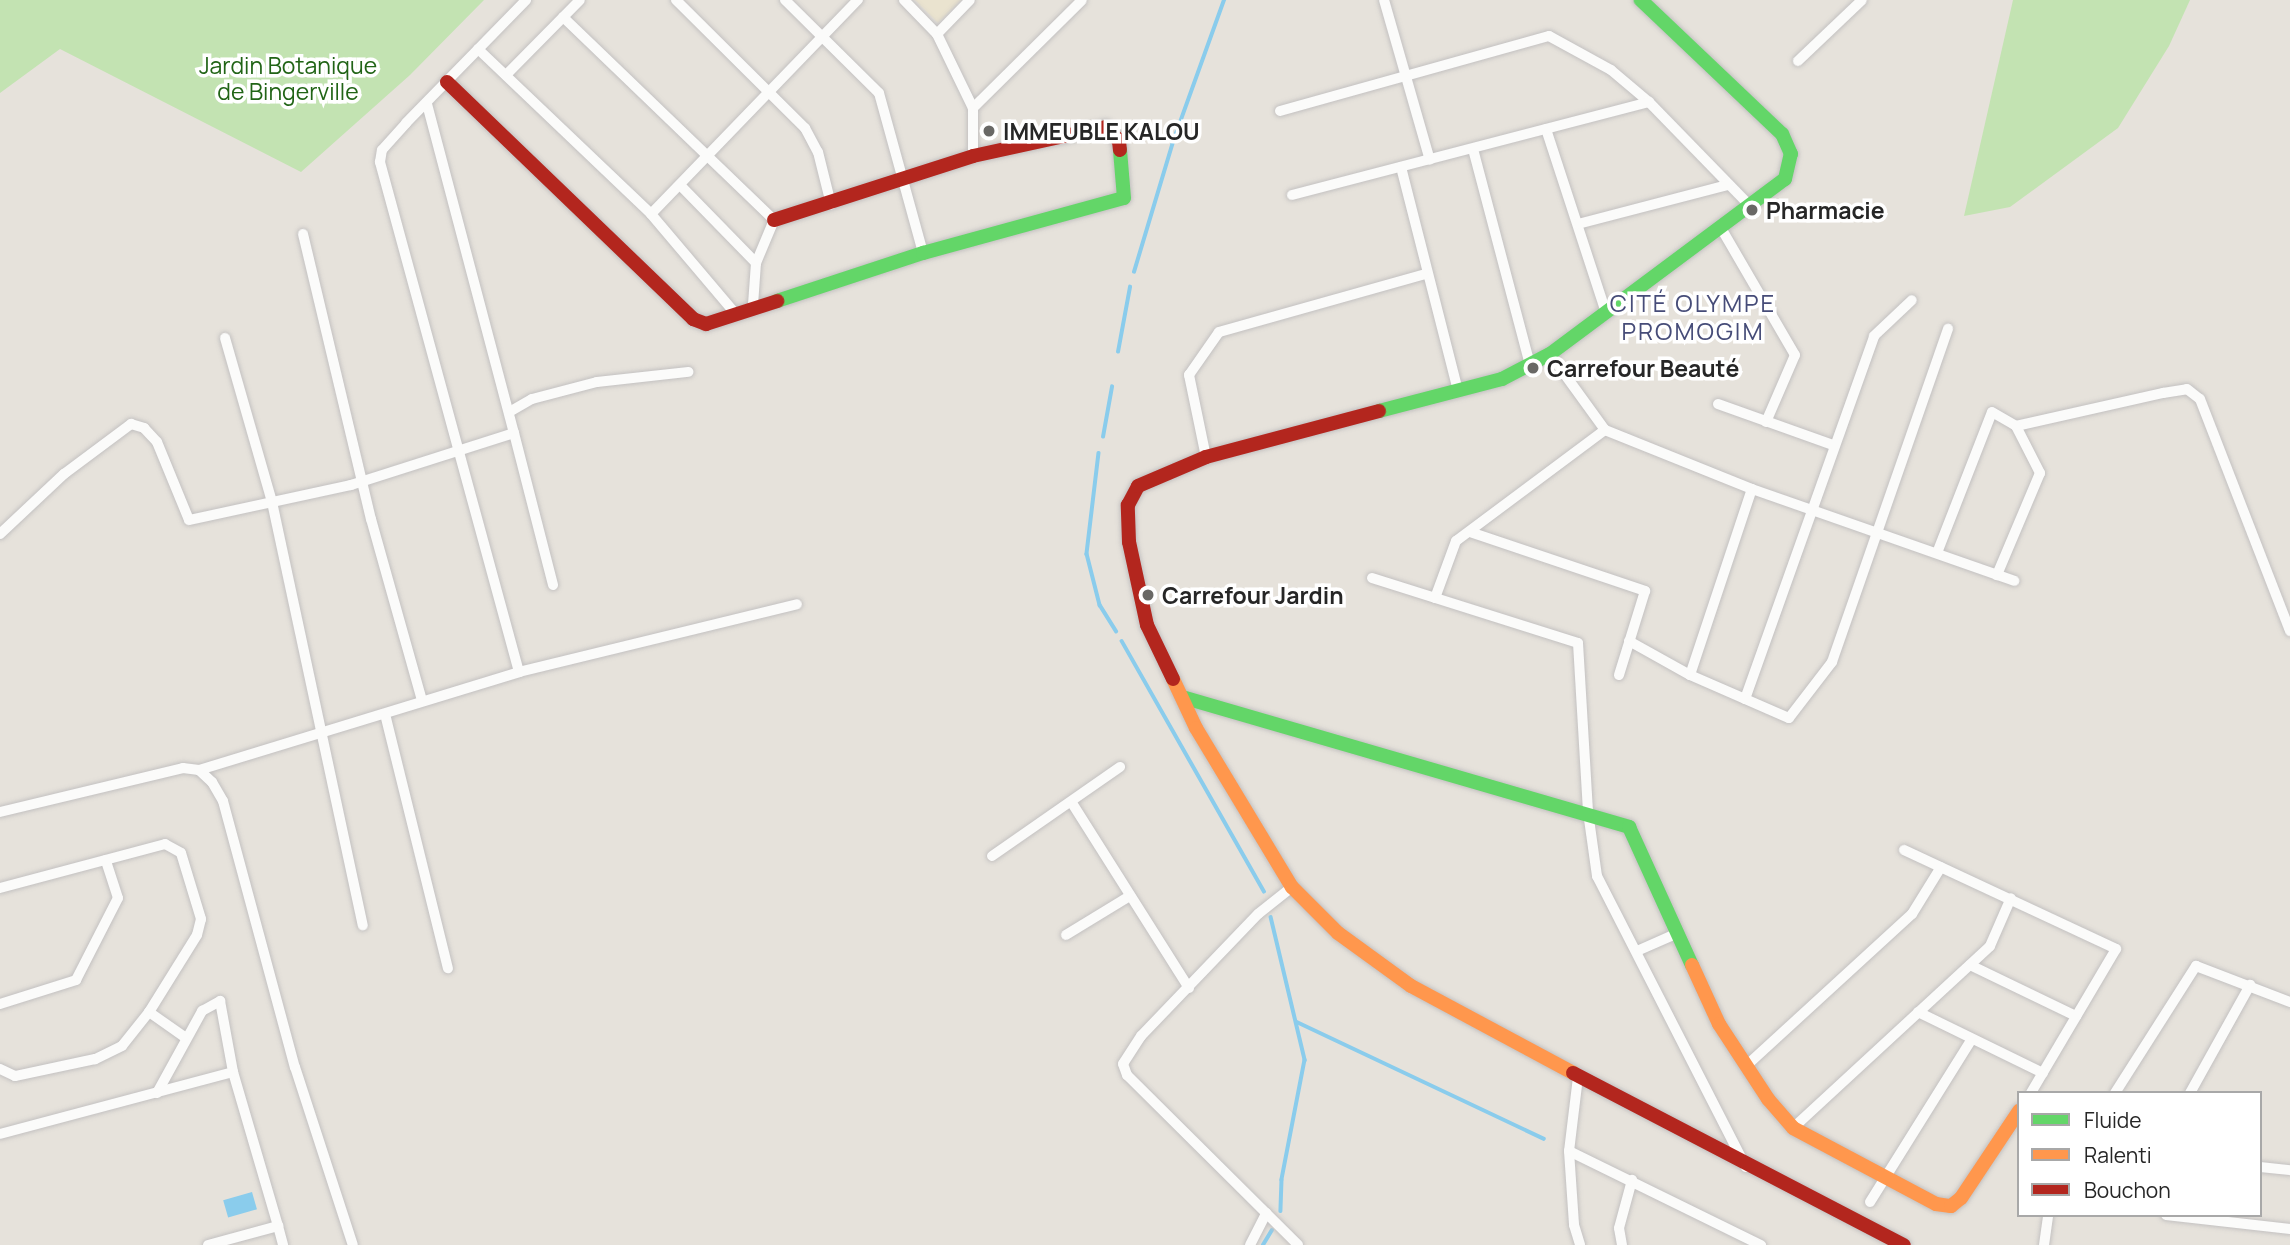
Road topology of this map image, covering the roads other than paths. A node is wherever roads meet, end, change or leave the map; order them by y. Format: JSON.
{"nodes":[{"id":1,"x":526,"y":0,"type":"edge"},
{"id":2,"x":580,"y":0,"type":"edge"},
{"id":3,"x":676,"y":0,"type":"edge"},
{"id":4,"x":785,"y":0,"type":"edge"},
{"id":5,"x":858,"y":0,"type":"edge"},
{"id":6,"x":904,"y":0,"type":"edge"},
{"id":7,"x":970,"y":0,"type":"edge"},
{"id":8,"x":1083,"y":0,"type":"edge"},
{"id":9,"x":1384,"y":0,"type":"edge"},
{"id":10,"x":1641,"y":0,"type":"edge"},
{"id":11,"x":1862,"y":0,"type":"edge"},
{"id":12,"x":563,"y":17,"type":"junction"},
{"id":13,"x":937,"y":34,"type":"junction"},
{"id":14,"x":822,"y":37,"type":"junction"},
{"id":15,"x":478,"y":49,"type":"junction"},
{"id":16,"x":1798,"y":61,"type":"dead end"},
{"id":17,"x":506,"y":75,"type":"junction"},
{"id":18,"x":1404,"y":79,"type":"junction"},
{"id":19,"x":447,"y":82,"type":"junction"},
{"id":20,"x":769,"y":91,"type":"junction"},
{"id":21,"x":1650,"y":102,"type":"junction"},
{"id":22,"x":427,"y":104,"type":"junction"},
{"id":23,"x":973,"y":108,"type":"junction"},
{"id":24,"x":1280,"y":111,"type":"dead end"},
{"id":25,"x":1546,"y":129,"type":"junction"},
{"id":26,"x":1473,"y":149,"type":"junction"},
{"id":27,"x":706,"y":156,"type":"junction"},
{"id":28,"x":973,"y":156,"type":"junction"},
{"id":29,"x":1430,"y":160,"type":"junction"},
{"id":30,"x":1401,"y":167,"type":"junction"},
{"id":31,"x":905,"y":180,"type":"junction"},
{"id":32,"x":680,"y":185,"type":"junction"},
{"id":33,"x":1728,"y":185,"type":"junction"},
{"id":34,"x":1292,"y":195,"type":"dead end"},
{"id":35,"x":831,"y":204,"type":"junction"},
{"id":36,"x":1751,"y":207,"type":"junction"},
{"id":37,"x":651,"y":214,"type":"junction"},
{"id":38,"x":774,"y":220,"type":"junction"},
{"id":39,"x":1578,"y":224,"type":"junction"},
{"id":40,"x":1721,"y":228,"type":"junction"},
{"id":41,"x":303,"y":234,"type":"dead end"},
{"id":42,"x":923,"y":253,"type":"junction"},
{"id":43,"x":756,"y":263,"type":"junction"},
{"id":44,"x":1426,"y":274,"type":"junction"},
{"id":45,"x":1912,"y":300,"type":"dead end"},
{"id":46,"x":754,"y":305,"type":"junction"},
{"id":47,"x":735,"y":313,"type":"junction"},
{"id":48,"x":1606,"y":313,"type":"junction"},
{"id":49,"x":1948,"y":329,"type":"dead end"},
{"id":50,"x":225,"y":338,"type":"dead end"},
{"id":51,"x":1550,"y":354,"type":"junction"},
{"id":52,"x":1530,"y":364,"type":"junction"},
{"id":53,"x":688,"y":372,"type":"dead end"},
{"id":54,"x":1458,"y":390,"type":"junction"},
{"id":55,"x":1718,"y":404,"type":"dead end"},
{"id":56,"x":511,"y":411,"type":"junction"},
{"id":57,"x":1766,"y":422,"type":"junction"},
{"id":58,"x":2015,"y":426,"type":"junction"},
{"id":59,"x":1605,"y":430,"type":"junction"},
{"id":60,"x":514,"y":433,"type":"junction"},
{"id":61,"x":1833,"y":445,"type":"junction"},
{"id":62,"x":461,"y":453,"type":"junction"},
{"id":63,"x":1206,"y":457,"type":"junction"},
{"id":64,"x":364,"y":481,"type":"junction"},
{"id":65,"x":1752,"y":489,"type":"junction"},
{"id":66,"x":272,"y":502,"type":"junction"},
{"id":67,"x":1813,"y":512,"type":"junction"},
{"id":68,"x":1470,"y":532,"type":"junction"},
{"id":69,"x":1877,"y":532,"type":"junction"},
{"id":70,"x":0,"y":534,"type":"edge"},
{"id":71,"x":1937,"y":553,"type":"junction"},
{"id":72,"x":1997,"y":575,"type":"junction"},
{"id":73,"x":1372,"y":578,"type":"dead end"},
{"id":74,"x":2014,"y":581,"type":"dead end"},
{"id":75,"x":553,"y":585,"type":"dead end"},
{"id":76,"x":1435,"y":598,"type":"junction"},
{"id":77,"x":797,"y":604,"type":"dead end"},
{"id":78,"x":2290,"y":631,"type":"edge"},
{"id":79,"x":1629,"y":640,"type":"junction"},
{"id":80,"x":519,"y":672,"type":"junction"},
{"id":81,"x":1619,"y":675,"type":"dead end"},
{"id":82,"x":1690,"y":675,"type":"junction"},
{"id":83,"x":1181,"y":697,"type":"junction"},
{"id":84,"x":422,"y":699,"type":"junction"},
{"id":85,"x":1745,"y":699,"type":"junction"},
{"id":86,"x":385,"y":714,"type":"junction"},
{"id":87,"x":322,"y":730,"type":"junction"},
{"id":88,"x":1120,"y":767,"type":"dead end"},
{"id":89,"x":199,"y":770,"type":"junction"},
{"id":90,"x":1072,"y":803,"type":"junction"},
{"id":91,"x":0,"y":812,"type":"edge"},
{"id":92,"x":1588,"y":812,"type":"junction"},
{"id":93,"x":1904,"y":850,"type":"dead end"},
{"id":94,"x":992,"y":856,"type":"dead end"},
{"id":95,"x":106,"y":860,"type":"junction"},
{"id":96,"x":1941,"y":867,"type":"junction"},
{"id":97,"x":1292,"y":887,"type":"junction"},
{"id":98,"x":0,"y":888,"type":"edge"},
{"id":99,"x":1130,"y":896,"type":"junction"},
{"id":100,"x":2011,"y":898,"type":"junction"},
{"id":101,"x":363,"y":925,"type":"dead end"},
{"id":102,"x":1678,"y":933,"type":"junction"},
{"id":103,"x":1066,"y":935,"type":"dead end"},
{"id":104,"x":1637,"y":951,"type":"junction"},
{"id":105,"x":1970,"y":965,"type":"junction"},
{"id":106,"x":448,"y":968,"type":"dead end"},
{"id":107,"x":2250,"y":985,"type":"junction"},
{"id":108,"x":1189,"y":988,"type":"junction"},
{"id":109,"x":2290,"y":1002,"type":"edge"},
{"id":110,"x":0,"y":1004,"type":"edge"},
{"id":111,"x":149,"y":1012,"type":"junction"},
{"id":112,"x":1918,"y":1012,"type":"junction"},
{"id":113,"x":2076,"y":1016,"type":"junction"},
{"id":114,"x":186,"y":1038,"type":"junction"},
{"id":115,"x":1972,"y":1039,"type":"junction"},
{"id":116,"x":1746,"y":1066,"type":"junction"},
{"id":117,"x":0,"y":1069,"type":"edge"},
{"id":118,"x":233,"y":1072,"type":"junction"},
{"id":119,"x":2043,"y":1073,"type":"junction"},
{"id":120,"x":1578,"y":1077,"type":"junction"},
{"id":121,"x":2032,"y":1091,"type":"edge"},
{"id":122,"x":2116,"y":1091,"type":"edge"},
{"id":123,"x":2191,"y":1091,"type":"edge"},
{"id":124,"x":157,"y":1093,"type":"junction"},
{"id":125,"x":2017,"y":1114,"type":"edge"},
{"id":126,"x":1793,"y":1128,"type":"junction"},
{"id":127,"x":0,"y":1134,"type":"edge"},
{"id":128,"x":1569,"y":1151,"type":"junction"},
{"id":129,"x":1746,"y":1167,"type":"junction"},
{"id":130,"x":2262,"y":1167,"type":"edge"},
{"id":131,"x":2290,"y":1170,"type":"edge"},
{"id":132,"x":1886,"y":1178,"type":"junction"},
{"id":133,"x":1632,"y":1180,"type":"junction"},
{"id":134,"x":1870,"y":1202,"type":"dead end"},
{"id":135,"x":1266,"y":1213,"type":"junction"},
{"id":136,"x":2048,"y":1217,"type":"edge"},
{"id":137,"x":2193,"y":1217,"type":"edge"},
{"id":138,"x":278,"y":1226,"type":"junction"},
{"id":139,"x":2290,"y":1229,"type":"edge"},
{"id":140,"x":1742,"y":1240,"type":"edge"},
{"id":141,"x":208,"y":1245,"type":"edge"},
{"id":142,"x":284,"y":1245,"type":"edge"},
{"id":143,"x":353,"y":1245,"type":"edge"},
{"id":144,"x":1250,"y":1245,"type":"edge"},
{"id":145,"x":1298,"y":1245,"type":"edge"},
{"id":146,"x":1580,"y":1245,"type":"edge"},
{"id":147,"x":1622,"y":1245,"type":"edge"},
{"id":148,"x":1761,"y":1245,"type":"edge"},
{"id":149,"x":1904,"y":1245,"type":"edge"},
{"id":150,"x":2044,"y":1245,"type":"edge"}],
"edges":[{"from":1,"to":15,"type":"street"},
{"from":2,"to":12,"type":"street"},
{"from":3,"to":20,"type":"street"},
{"from":4,"to":14,"type":"street"},
{"from":5,"to":14,"type":"street"},
{"from":6,"to":13,"type":"street"},
{"from":7,"to":13,"type":"street"},
{"from":8,"to":23,"type":"street"},
{"from":9,"to":18,"type":"street"},
{"from":10,"to":36,"type":"street"},
{"from":11,"to":16,"type":"street"},
{"from":12,"to":17,"type":"street"},
{"from":12,"to":27,"type":"street"},
{"from":13,"to":23,"type":"street"},
{"from":14,"to":20,"type":"street"},
{"from":14,"to":31,"type":"street"},
{"from":15,"to":17,"type":"street"},
{"from":15,"to":19,"type":"street"},
{"from":17,"to":37,"type":"street"},
{"from":18,"to":21,"type":"street"},
{"from":18,"to":24,"type":"street"},
{"from":18,"to":29,"type":"street"},
{"from":19,"to":22,"type":"street"},
{"from":19,"to":47,"type":"street"},
{"from":20,"to":27,"type":"street"},
{"from":20,"to":35,"type":"street"},
{"from":21,"to":25,"type":"street"},
{"from":21,"to":33,"type":"street"},
{"from":22,"to":56,"type":"street"},
{"from":22,"to":62,"type":"street"},
{"from":23,"to":28,"type":"street"},
{"from":25,"to":26,"type":"street"},
{"from":25,"to":39,"type":"street"},
{"from":26,"to":29,"type":"street"},
{"from":26,"to":52,"type":"street"},
{"from":27,"to":32,"type":"street"},
{"from":27,"to":38,"type":"street"},
{"from":28,"to":31,"type":"street"},
{"from":28,"to":42,"type":"street"},
{"from":29,"to":30,"type":"street"},
{"from":30,"to":34,"type":"street"},
{"from":30,"to":44,"type":"street"},
{"from":31,"to":35,"type":"street"},
{"from":31,"to":42,"type":"street"},
{"from":32,"to":37,"type":"street"},
{"from":32,"to":43,"type":"street"},
{"from":33,"to":36,"type":"street"},
{"from":33,"to":39,"type":"street"},
{"from":35,"to":38,"type":"street"},
{"from":36,"to":40,"type":"street"},
{"from":37,"to":47,"type":"street"},
{"from":38,"to":43,"type":"street"},
{"from":39,"to":48,"type":"street"},
{"from":40,"to":48,"type":"street"},
{"from":40,"to":57,"type":"street"},
{"from":41,"to":64,"type":"street"},
{"from":42,"to":46,"type":"street"},
{"from":43,"to":46,"type":"street"},
{"from":44,"to":54,"type":"street"},
{"from":44,"to":63,"type":"street"},
{"from":45,"to":61,"type":"street"},
{"from":46,"to":47,"type":"street"},
{"from":48,"to":51,"type":"street"},
{"from":49,"to":69,"type":"street"},
{"from":50,"to":66,"type":"street"},
{"from":51,"to":52,"type":"street"},
{"from":51,"to":59,"type":"street"},
{"from":52,"to":54,"type":"street"},
{"from":53,"to":56,"type":"street"},
{"from":54,"to":63,"type":"street"},
{"from":55,"to":57,"type":"street"},
{"from":56,"to":60,"type":"street"},
{"from":57,"to":61,"type":"street"},
{"from":58,"to":71,"type":"street"},
{"from":58,"to":72,"type":"street"},
{"from":58,"to":78,"type":"street"},
{"from":59,"to":65,"type":"street"},
{"from":59,"to":68,"type":"street"},
{"from":60,"to":62,"type":"street"},
{"from":60,"to":75,"type":"street"},
{"from":61,"to":67,"type":"street"},
{"from":62,"to":64,"type":"street"},
{"from":62,"to":80,"type":"street"},
{"from":63,"to":83,"type":"street"},
{"from":64,"to":66,"type":"street"},
{"from":64,"to":84,"type":"street"},
{"from":65,"to":67,"type":"street"},
{"from":65,"to":82,"type":"street"},
{"from":66,"to":70,"type":"street"},
{"from":66,"to":87,"type":"street"},
{"from":67,"to":69,"type":"street"},
{"from":67,"to":85,"type":"street"},
{"from":68,"to":76,"type":"street"},
{"from":68,"to":79,"type":"street"},
{"from":69,"to":71,"type":"street"},
{"from":69,"to":85,"type":"street"},
{"from":71,"to":72,"type":"street"},
{"from":72,"to":74,"type":"street"},
{"from":73,"to":76,"type":"street"},
{"from":76,"to":92,"type":"street"},
{"from":77,"to":80,"type":"street"},
{"from":79,"to":81,"type":"street"},
{"from":79,"to":82,"type":"street"},
{"from":80,"to":84,"type":"street"},
{"from":82,"to":85,"type":"street"},
{"from":83,"to":92,"type":"street"},
{"from":83,"to":97,"type":"street"},
{"from":84,"to":86,"type":"street"},
{"from":86,"to":87,"type":"street"},
{"from":86,"to":106,"type":"street"},
{"from":87,"to":89,"type":"street"},
{"from":87,"to":101,"type":"street"},
{"from":88,"to":90,"type":"street"},
{"from":89,"to":91,"type":"street"},
{"from":89,"to":143,"type":"street"},
{"from":90,"to":94,"type":"street"},
{"from":90,"to":99,"type":"street"},
{"from":92,"to":102,"type":"street"},
{"from":92,"to":104,"type":"street"},
{"from":93,"to":96,"type":"street"},
{"from":95,"to":98,"type":"street"},
{"from":95,"to":110,"type":"street"},
{"from":95,"to":111,"type":"street"},
{"from":96,"to":100,"type":"street"},
{"from":96,"to":116,"type":"street"},
{"from":97,"to":108,"type":"street"},
{"from":97,"to":120,"type":"street"},
{"from":99,"to":103,"type":"street"},
{"from":99,"to":108,"type":"street"},
{"from":100,"to":105,"type":"street"},
{"from":100,"to":113,"type":"street"},
{"from":102,"to":104,"type":"street"},
{"from":102,"to":116,"type":"street"},
{"from":104,"to":129,"type":"street"},
{"from":105,"to":112,"type":"street"},
{"from":105,"to":113,"type":"street"},
{"from":107,"to":109,"type":"street"},
{"from":107,"to":122,"type":"street"},
{"from":107,"to":123,"type":"street"},
{"from":108,"to":135,"type":"street"},
{"from":111,"to":114,"type":"street"},
{"from":111,"to":117,"type":"street"},
{"from":112,"to":115,"type":"street"},
{"from":112,"to":126,"type":"street"},
{"from":113,"to":119,"type":"street"},
{"from":114,"to":118,"type":"street"},
{"from":114,"to":124,"type":"street"},
{"from":115,"to":119,"type":"street"},
{"from":115,"to":132,"type":"street"},
{"from":116,"to":126,"type":"street"},
{"from":118,"to":124,"type":"street"},
{"from":118,"to":138,"type":"street"},
{"from":119,"to":121,"type":"street"},
{"from":120,"to":128,"type":"street"},
{"from":120,"to":129,"type":"street"},
{"from":124,"to":127,"type":"street"},
{"from":125,"to":132,"type":"street"},
{"from":126,"to":132,"type":"street"},
{"from":128,"to":133,"type":"street"},
{"from":128,"to":146,"type":"street"},
{"from":129,"to":149,"type":"street"},
{"from":130,"to":131,"type":"street"},
{"from":132,"to":134,"type":"street"},
{"from":133,"to":140,"type":"street"},
{"from":133,"to":147,"type":"street"},
{"from":135,"to":144,"type":"street"},
{"from":135,"to":145,"type":"street"},
{"from":136,"to":150,"type":"street"},
{"from":137,"to":139,"type":"street"},
{"from":138,"to":141,"type":"street"},
{"from":138,"to":142,"type":"street"},
{"from":140,"to":148,"type":"street"}]}
